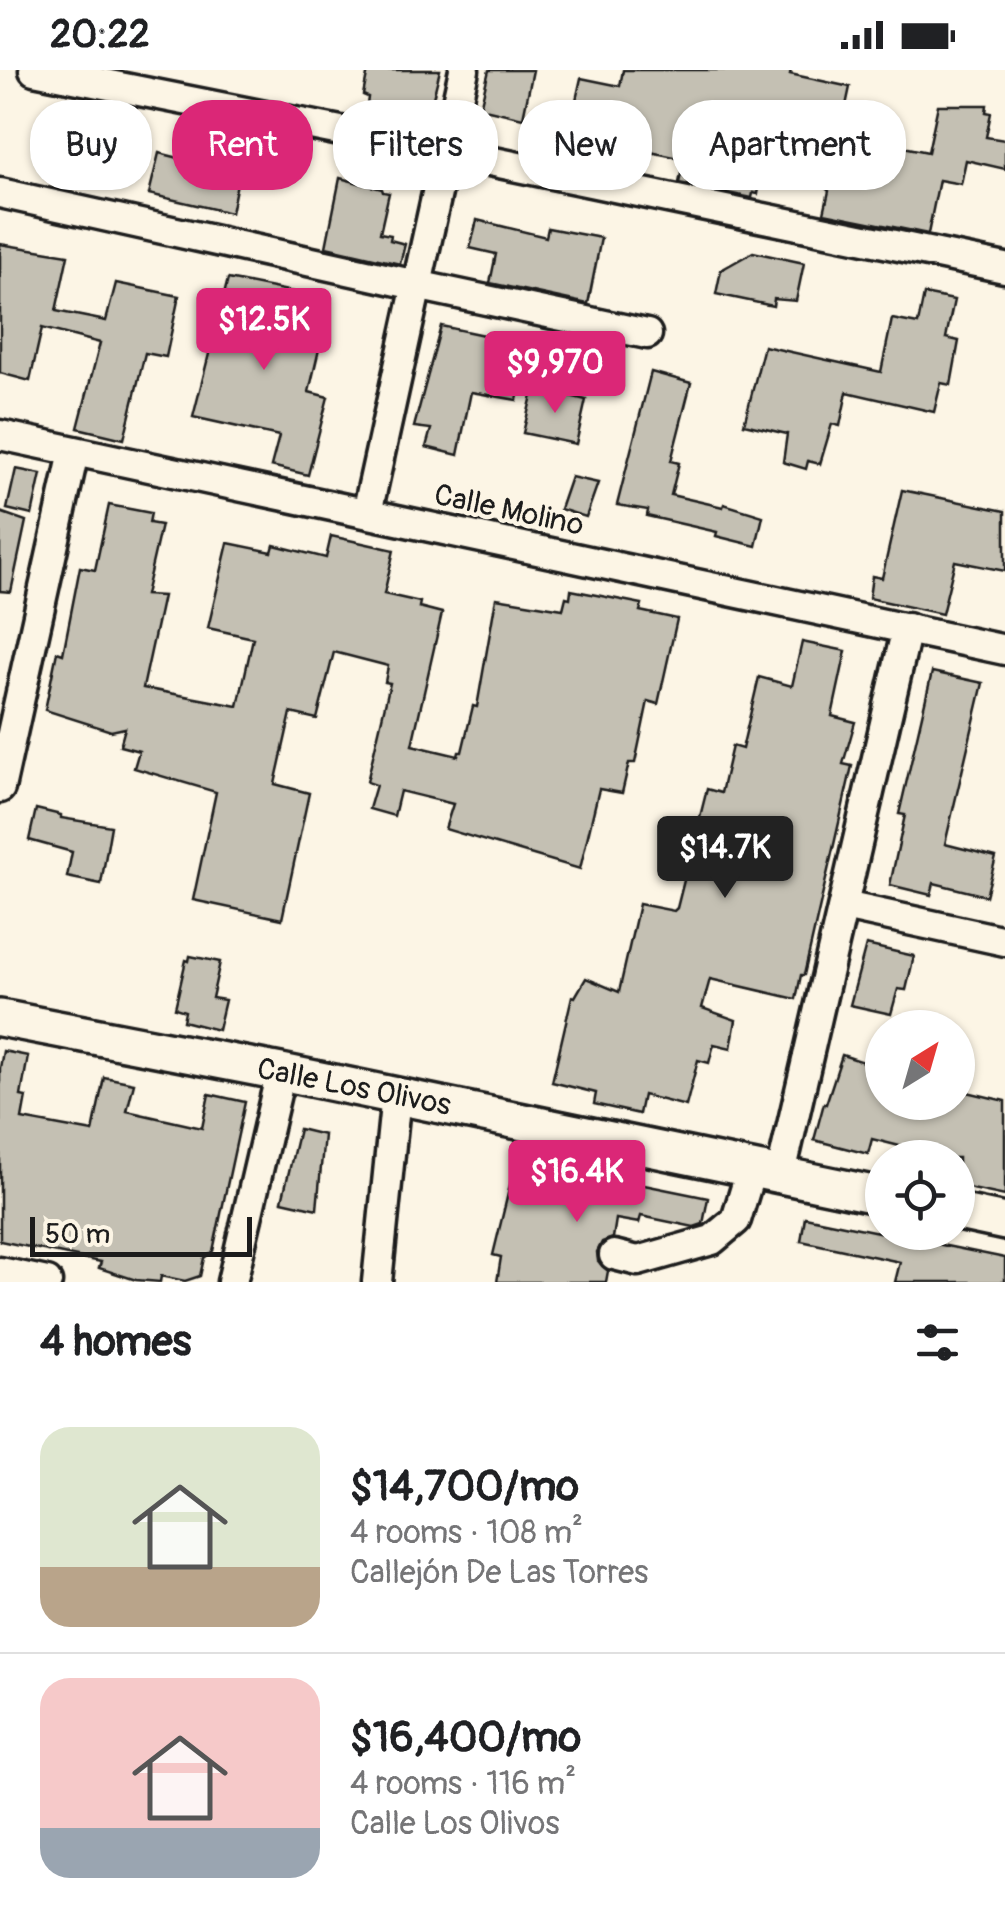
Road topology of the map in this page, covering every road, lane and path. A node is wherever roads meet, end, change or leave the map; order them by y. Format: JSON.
{"nodes":[{"id":1,"x":34,"y":70,"type":"edge"},
{"id":2,"x":464,"y":70,"type":"edge"},
{"id":3,"x":457,"y":100,"type":"edge"},
{"id":4,"x":333,"y":130,"type":"edge"},
{"id":5,"x":498,"y":163,"type":"edge"},
{"id":6,"x":437,"y":190,"type":"edge"},
{"id":7,"x":0,"y":193,"type":"edge"},
{"id":8,"x":1005,"y":268,"type":"edge"},
{"id":9,"x":416,"y":285,"type":"junction"},
{"id":10,"x":647,"y":334,"type":"dead end"},
{"id":11,"x":0,"y":435,"type":"edge"},
{"id":12,"x":74,"y":452,"type":"junction"},
{"id":13,"x":367,"y":514,"type":"junction"},
{"id":14,"x":908,"y":628,"type":"junction"},
{"id":15,"x":1005,"y":650,"type":"edge"},
{"id":16,"x":8,"y":716,"type":"edge"},
{"id":17,"x":0,"y":788,"type":"edge"},
{"id":18,"x":844,"y":906,"type":"junction"},
{"id":19,"x":1005,"y":941,"type":"edge"},
{"id":20,"x":0,"y":1018,"type":"edge"},
{"id":21,"x":281,"y":1072,"type":"junction"},
{"id":22,"x":396,"y":1095,"type":"junction"},
{"id":23,"x":766,"y":1170,"type":"junction"},
{"id":24,"x":865,"y":1192,"type":"edge"},
{"id":25,"x":975,"y":1216,"type":"edge"},
{"id":26,"x":1005,"y":1222,"type":"edge"},
{"id":27,"x":614,"y":1255,"type":"dead end"},
{"id":28,"x":0,"y":1272,"type":"edge"},
{"id":29,"x":47,"y":1282,"type":"edge"},
{"id":30,"x":232,"y":1282,"type":"edge"},
{"id":31,"x":377,"y":1282,"type":"edge"}],
"edges":[{"from":1,"to":4,"type":"street"},
{"from":2,"to":3,"type":"street"},
{"from":5,"to":8,"type":"street"},
{"from":6,"to":9,"type":"street"},
{"from":7,"to":9,"type":"street"},
{"from":9,"to":10,"type":"street"},
{"from":9,"to":13,"type":"street"},
{"from":11,"to":12,"type":"street","name":"Calle Molino"},
{"from":12,"to":13,"type":"street","name":"Calle Molino"},
{"from":12,"to":16,"type":"street"},
{"from":13,"to":14,"type":"street","name":"Calle Molino"},
{"from":14,"to":15,"type":"street","name":"Calle Molino"},
{"from":14,"to":18,"type":"street"},
{"from":16,"to":17,"type":"street"},
{"from":18,"to":19,"type":"street"},
{"from":18,"to":23,"type":"street"},
{"from":20,"to":21,"type":"main road","name":"Calle Los Olivos"},
{"from":21,"to":22,"type":"main road","name":"Calle Los Olivos"},
{"from":21,"to":30,"type":"street"},
{"from":22,"to":23,"type":"main road","name":"Calle Los Olivos"},
{"from":22,"to":31,"type":"street"},
{"from":23,"to":24,"type":"main road","name":"Calle Los Olivos"},
{"from":23,"to":27,"type":"street"},
{"from":25,"to":26,"type":"main road"},
{"from":28,"to":29,"type":"street"}]}
